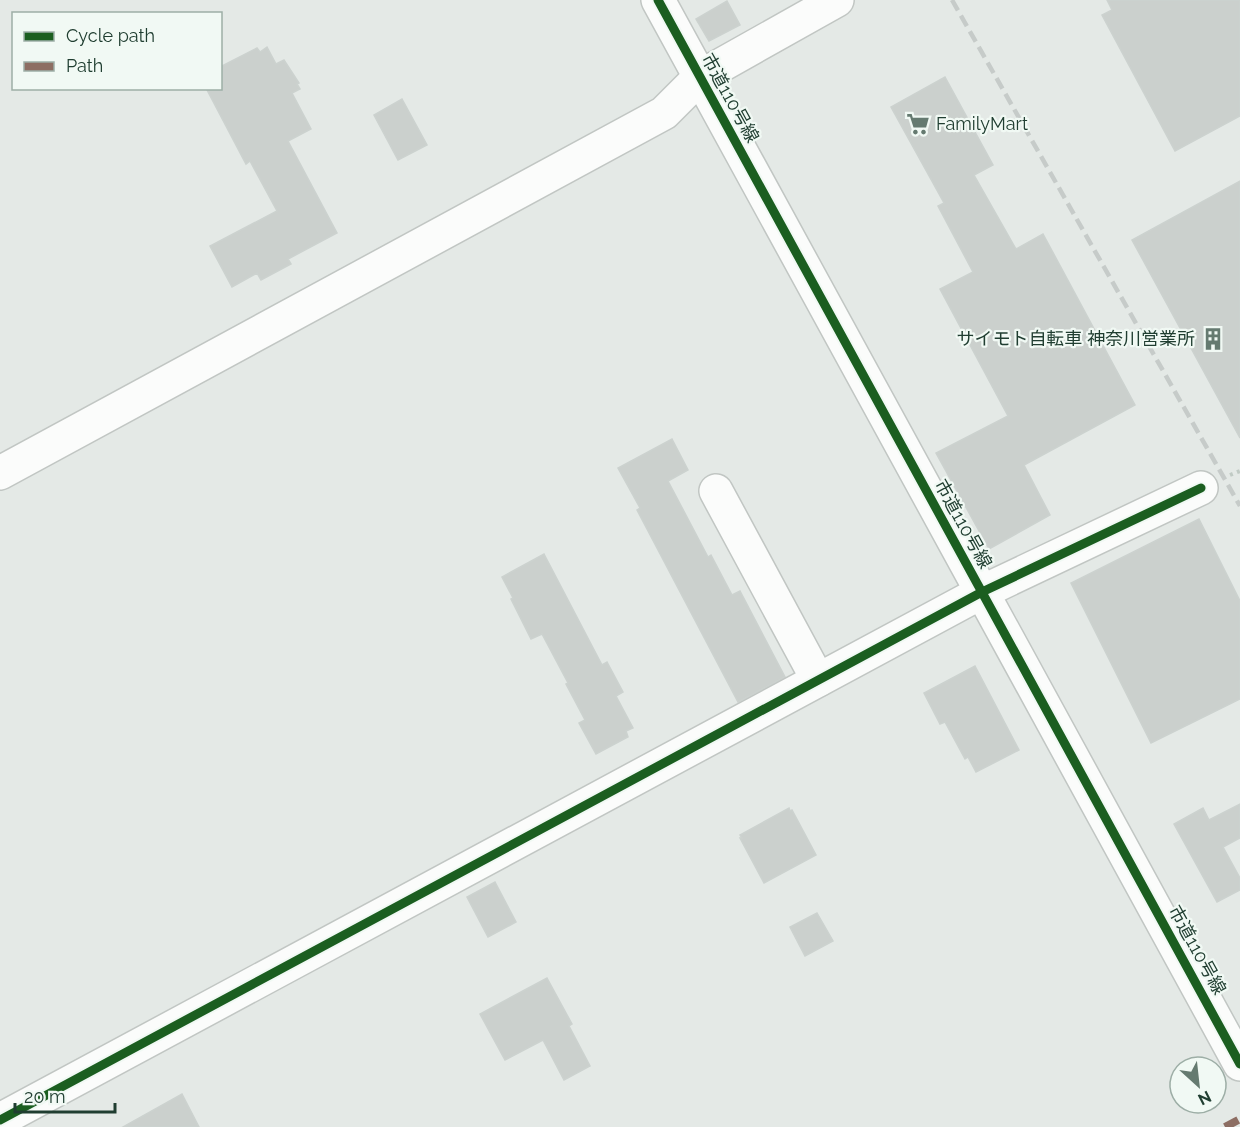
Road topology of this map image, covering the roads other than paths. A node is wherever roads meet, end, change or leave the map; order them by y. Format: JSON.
{"nodes":[{"id":1,"x":658,"y":0,"type":"edge"},
{"id":2,"x":837,"y":0,"type":"edge"},
{"id":3,"x":700,"y":77,"type":"junction"},
{"id":4,"x":0,"y":472,"type":"edge"},
{"id":5,"x":1201,"y":488,"type":"dead end"},
{"id":6,"x":716,"y":491,"type":"dead end"},
{"id":7,"x":981,"y":592,"type":"junction"},
{"id":8,"x":818,"y":680,"type":"junction"},
{"id":9,"x":1240,"y":1064,"type":"edge"},
{"id":10,"x":0,"y":1119,"type":"edge"}],
"edges":[{"from":1,"to":3,"type":"street","name":"市道110号線"},
{"from":2,"to":3,"type":"street"},
{"from":3,"to":4,"type":"street"},
{"from":3,"to":7,"type":"street","name":"市道110号線"},
{"from":5,"to":7,"type":"street"},
{"from":6,"to":8,"type":"street"},
{"from":7,"to":8,"type":"street"},
{"from":7,"to":9,"type":"street","name":"市道110号線"},
{"from":8,"to":10,"type":"street"}]}
